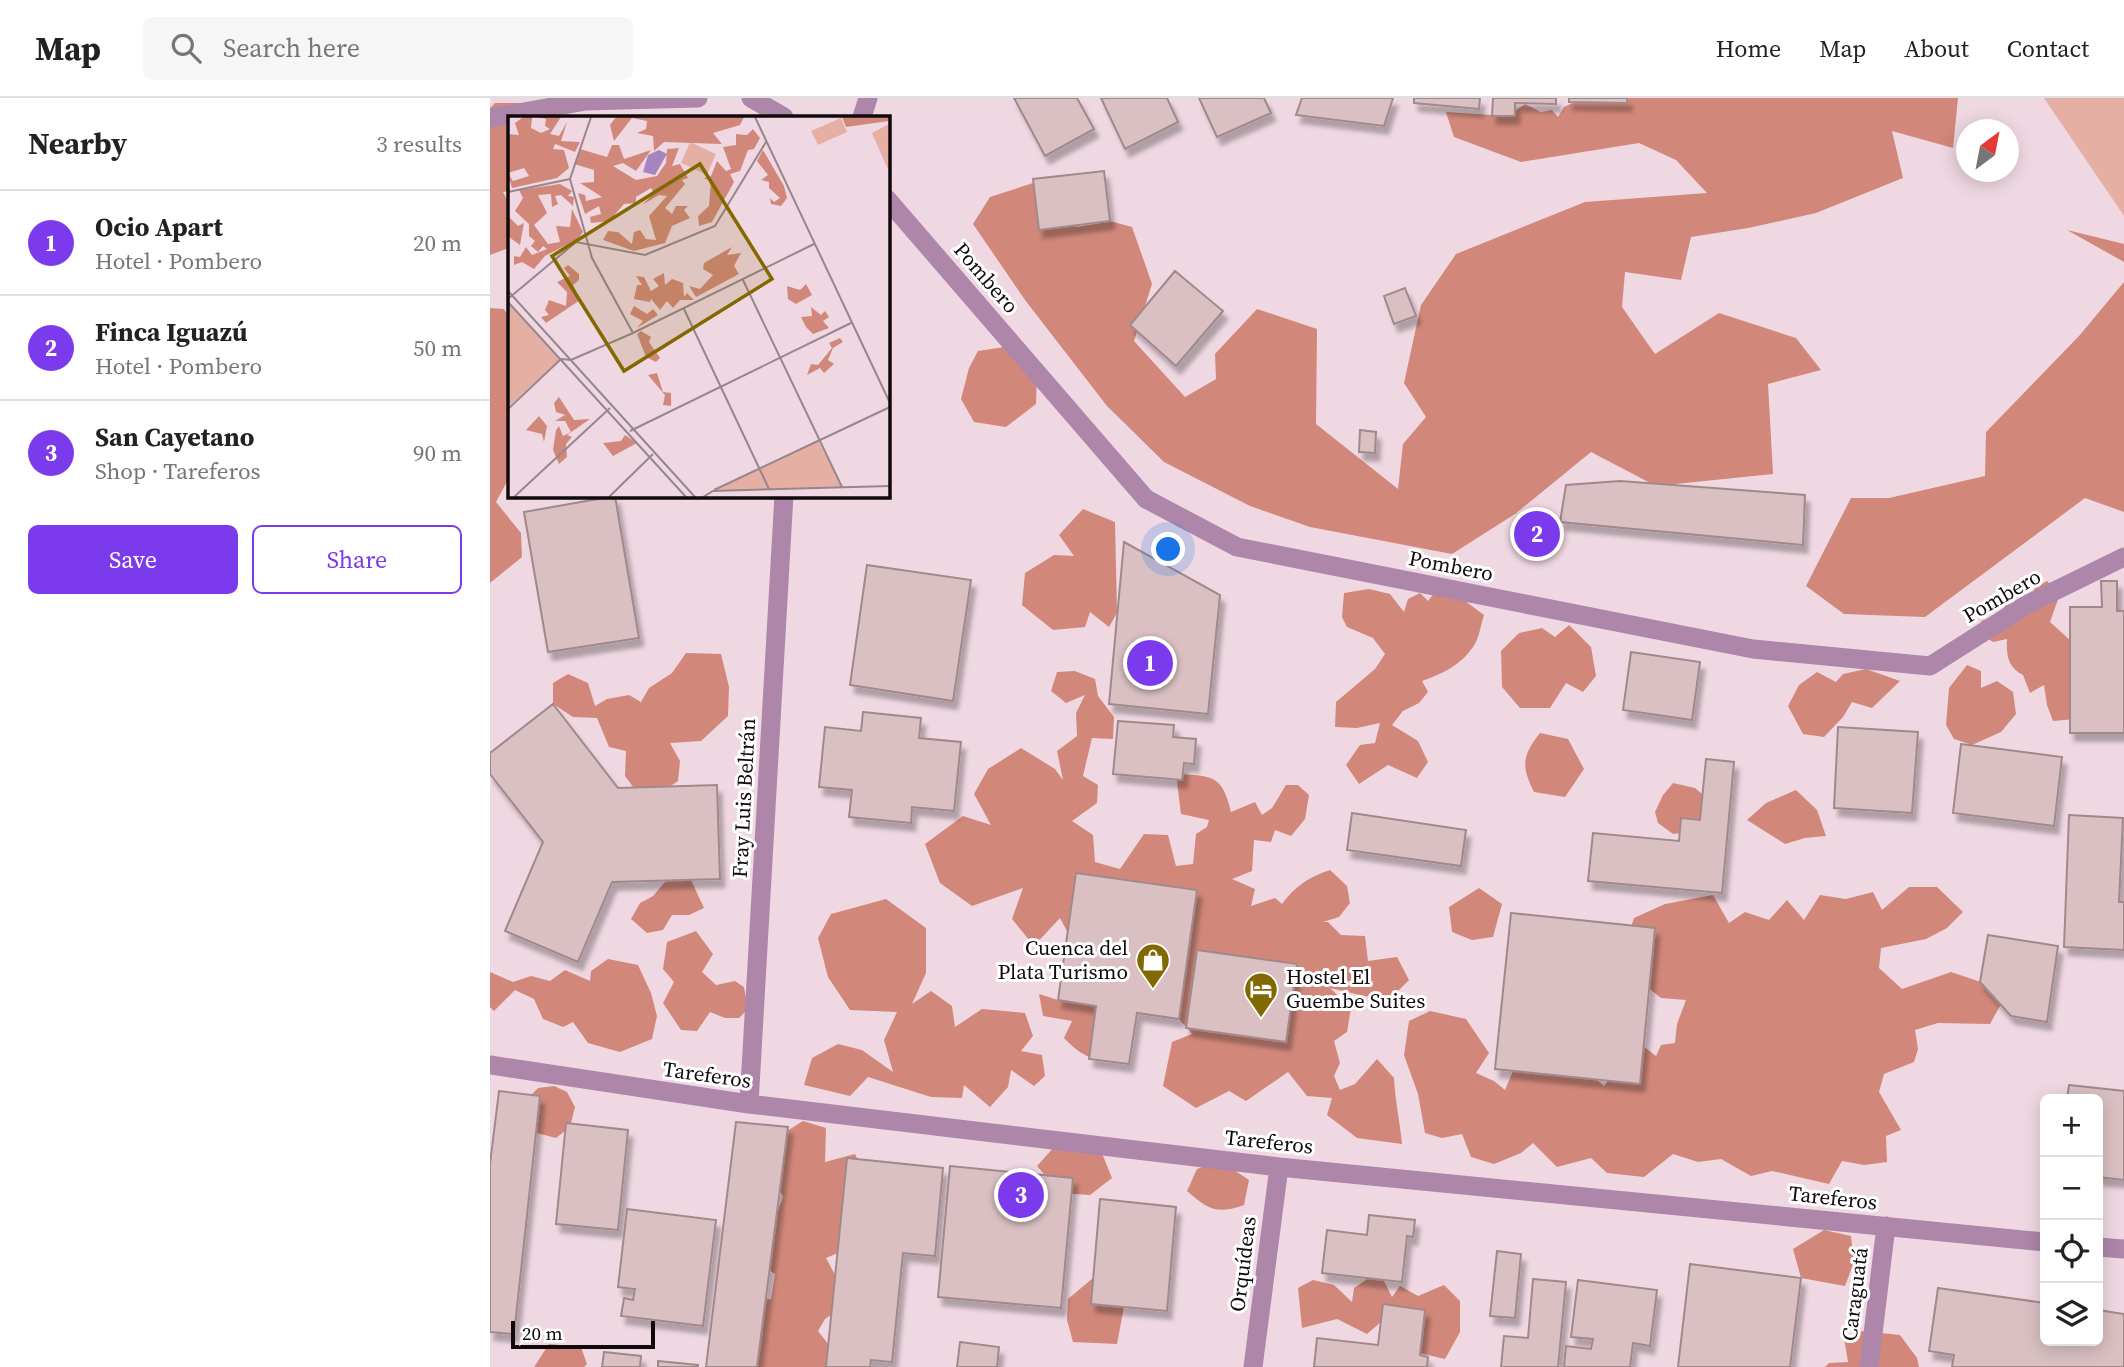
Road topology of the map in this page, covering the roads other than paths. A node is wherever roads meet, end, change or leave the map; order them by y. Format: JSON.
{"nodes":[{"id":1,"x":698,"y":98,"type":"edge"},
{"id":2,"x":751,"y":98,"type":"edge"},
{"id":3,"x":868,"y":98,"type":"edge"},
{"id":4,"x":782,"y":116,"type":"edge"},
{"id":5,"x":862,"y":116,"type":"edge"},
{"id":6,"x":490,"y":118,"type":"edge"},
{"id":7,"x":889,"y":200,"type":"edge"},
{"id":8,"x":784,"y":497,"type":"edge"},
{"id":9,"x":2124,"y":557,"type":"edge"},
{"id":10,"x":490,"y":1065,"type":"edge"},
{"id":11,"x":750,"y":1104,"type":"junction"},
{"id":12,"x":1279,"y":1167,"type":"junction"},
{"id":13,"x":1885,"y":1226,"type":"junction"},
{"id":14,"x":2040,"y":1242,"type":"edge"},
{"id":15,"x":2103,"y":1247,"type":"edge"},
{"id":16,"x":2124,"y":1249,"type":"edge"},
{"id":17,"x":1253,"y":1367,"type":"edge"},
{"id":18,"x":1869,"y":1367,"type":"edge"}],
"edges":[{"from":1,"to":6,"type":"street"},
{"from":2,"to":4,"type":"street"},
{"from":3,"to":5,"type":"street"},
{"from":7,"to":9,"type":"street","name":"Pombero"},
{"from":8,"to":11,"type":"street","name":"Fray Luis Beltrán"},
{"from":10,"to":11,"type":"street","name":"Tareferos"},
{"from":11,"to":12,"type":"street","name":"Tareferos"},
{"from":12,"to":13,"type":"street","name":"Tareferos"},
{"from":12,"to":17,"type":"street","name":"Orquídeas"},
{"from":13,"to":14,"type":"street","name":"Tareferos"},
{"from":13,"to":18,"type":"street","name":"Caraguatá"},
{"from":15,"to":16,"type":"street"}]}
